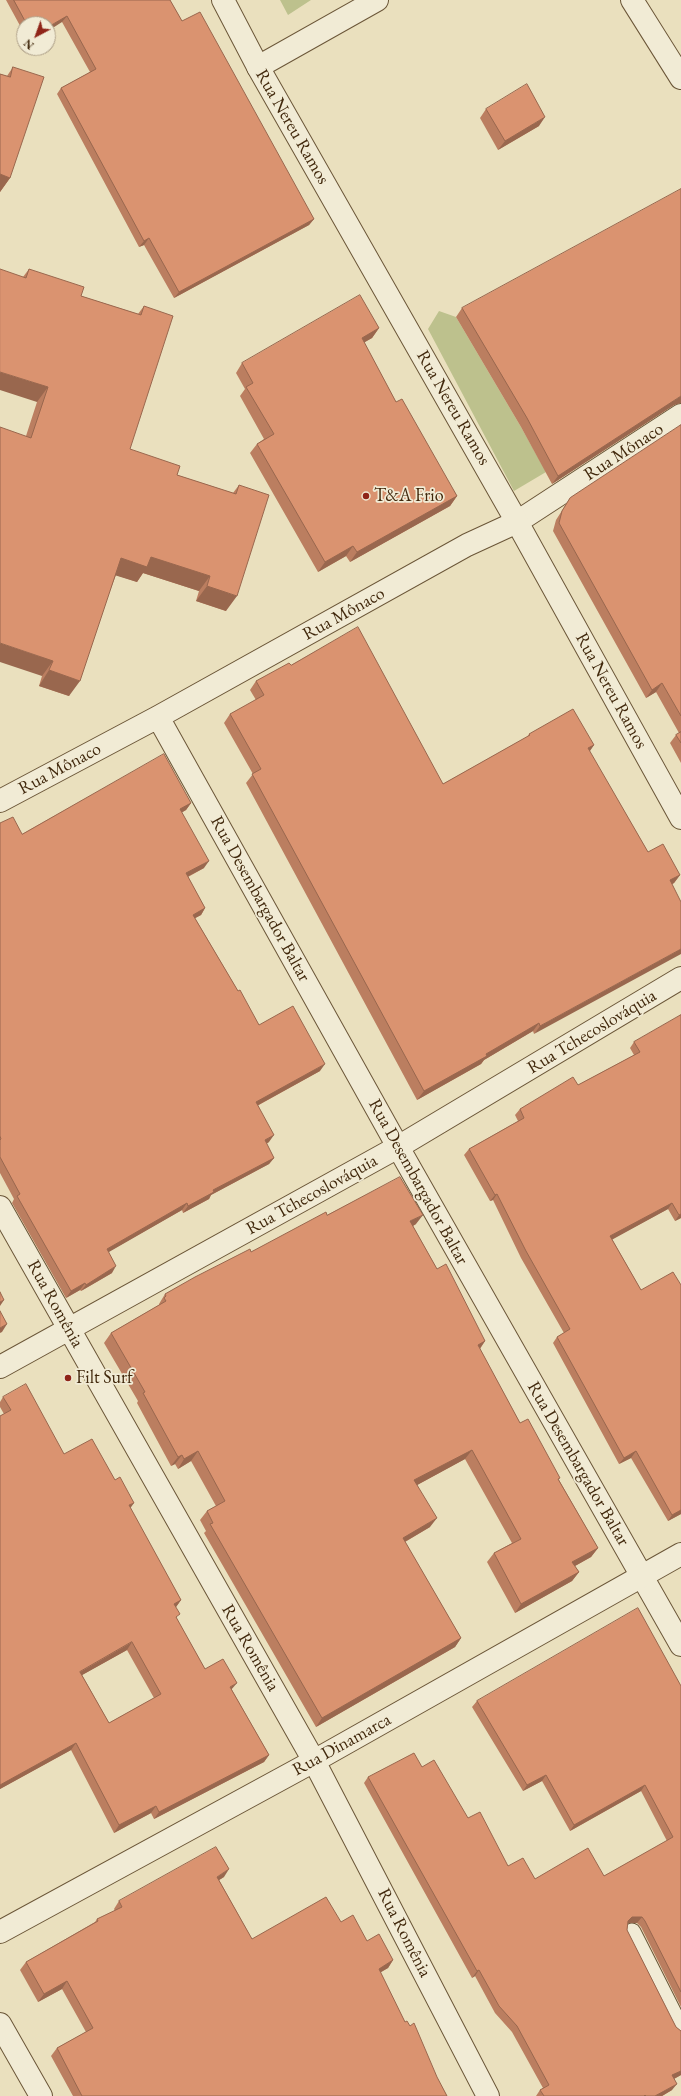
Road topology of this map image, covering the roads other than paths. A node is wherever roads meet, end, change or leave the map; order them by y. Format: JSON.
{"nodes":[{"id":1,"x":223,"y":0,"type":"edge"},
{"id":2,"x":377,"y":0,"type":"edge"},
{"id":3,"x":632,"y":0,"type":"edge"},
{"id":4,"x":258,"y":67,"type":"junction"},
{"id":5,"x":681,"y":78,"type":"edge"},
{"id":6,"x":681,"y":415,"type":"edge"},
{"id":7,"x":517,"y":522,"type":"junction"},
{"id":8,"x":158,"y":717,"type":"junction"},
{"id":9,"x":0,"y":801,"type":"edge"},
{"id":10,"x":681,"y":818,"type":"edge"},
{"id":11,"x":681,"y":978,"type":"edge"},
{"id":12,"x":398,"y":1147,"type":"junction"},
{"id":13,"x":0,"y":1207,"type":"edge"},
{"id":14,"x":68,"y":1328,"type":"junction"},
{"id":15,"x":0,"y":1367,"type":"edge"},
{"id":16,"x":681,"y":1554,"type":"edge"},
{"id":17,"x":642,"y":1576,"type":"junction"},
{"id":18,"x":681,"y":1645,"type":"edge"},
{"id":19,"x":314,"y":1761,"type":"junction"},
{"id":20,"x":0,"y":1932,"type":"edge"},
{"id":21,"x":632,"y":1932,"type":"dead end"},
{"id":22,"x":0,"y":2024,"type":"edge"},
{"id":23,"x":681,"y":2029,"type":"edge"},
{"id":24,"x":41,"y":2096,"type":"edge"},
{"id":25,"x":488,"y":2096,"type":"edge"}],
"edges":[{"from":1,"to":4,"type":"street","name":"Rua Nereu Ramos"},
{"from":2,"to":4,"type":"street"},
{"from":3,"to":5,"type":"street"},
{"from":4,"to":7,"type":"street","name":"Rua Nereu Ramos"},
{"from":6,"to":7,"type":"street","name":"Rua Mônaco"},
{"from":7,"to":8,"type":"street","name":"Rua Mônaco"},
{"from":7,"to":10,"type":"street","name":"Rua Nereu Ramos"},
{"from":8,"to":9,"type":"street","name":"Rua Mônaco"},
{"from":8,"to":12,"type":"street","name":"Rua Desembargador Baltar"},
{"from":11,"to":12,"type":"street","name":"Rua Tchecoslováquia"},
{"from":12,"to":14,"type":"street","name":"Rua Tchecoslováquia"},
{"from":12,"to":17,"type":"street","name":"Rua Desembargador Baltar"},
{"from":13,"to":14,"type":"street","name":"Rua Romênia"},
{"from":14,"to":15,"type":"street","name":"Rua Tchecoslováquia"},
{"from":14,"to":19,"type":"street","name":"Rua Romênia"},
{"from":16,"to":17,"type":"street","name":"Rua Dinamarca"},
{"from":17,"to":18,"type":"street","name":"Rua Desembargador Baltar"},
{"from":17,"to":19,"type":"street","name":"Rua Dinamarca"},
{"from":19,"to":20,"type":"street","name":"Rua Dinamarca"},
{"from":19,"to":25,"type":"street","name":"Rua Romênia"},
{"from":21,"to":23,"type":"lane"},
{"from":22,"to":24,"type":"street"}]}
